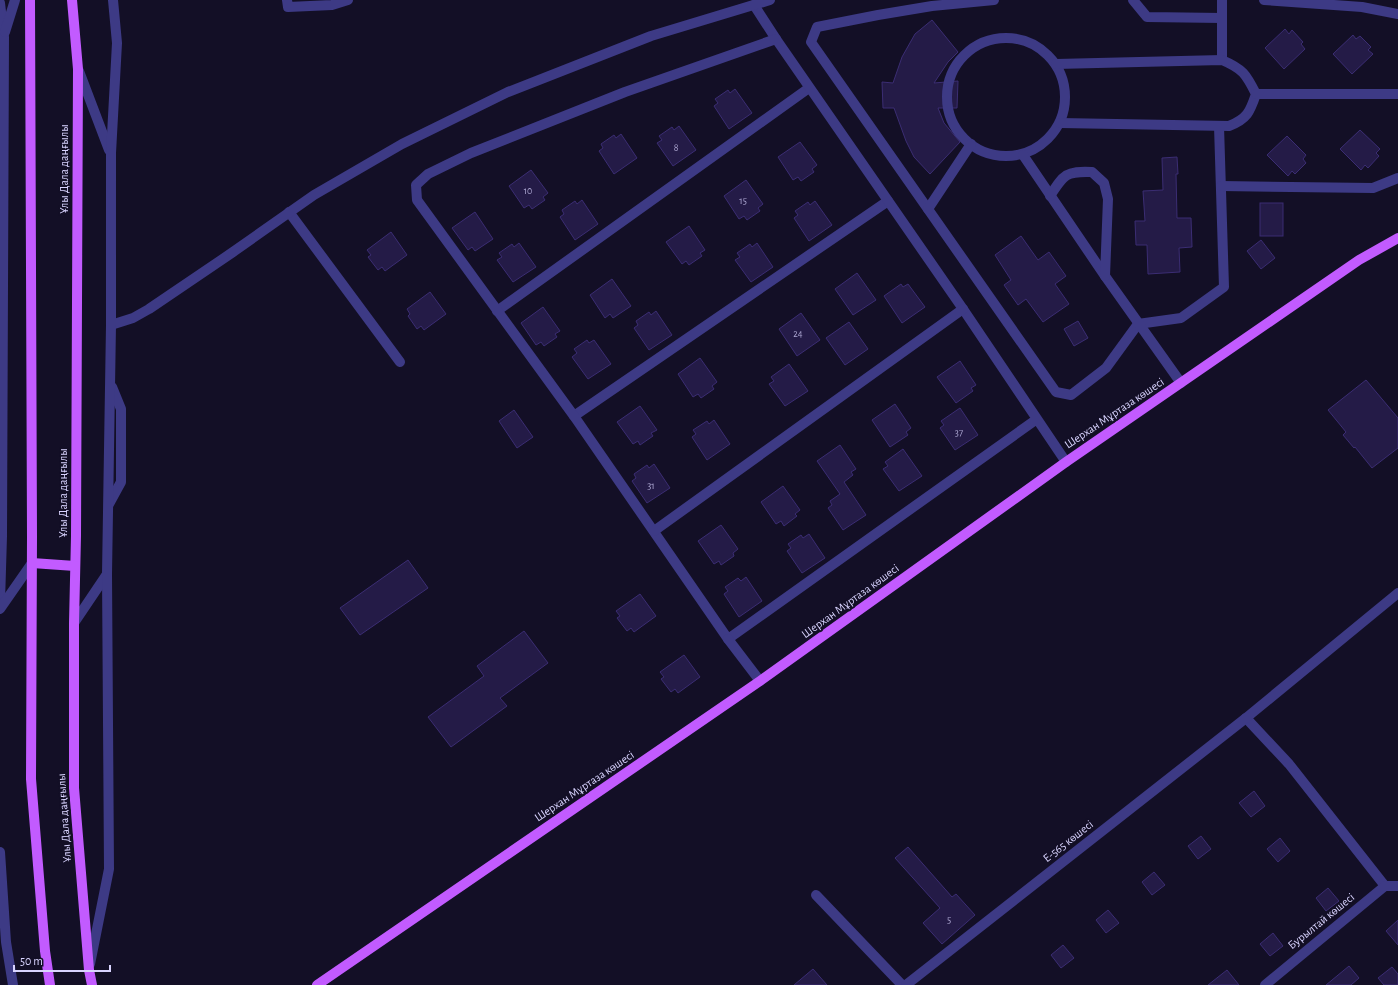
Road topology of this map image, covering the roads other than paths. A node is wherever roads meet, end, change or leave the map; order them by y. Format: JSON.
{"nodes":[{"id":1,"x":15,"y":0,"type":"edge"},
{"id":2,"x":30,"y":0,"type":"edge"},
{"id":3,"x":72,"y":0,"type":"edge"},
{"id":4,"x":113,"y":0,"type":"edge"},
{"id":5,"x":287,"y":0,"type":"edge"},
{"id":6,"x":348,"y":0,"type":"edge"},
{"id":7,"x":770,"y":0,"type":"edge"},
{"id":8,"x":994,"y":0,"type":"edge"},
{"id":9,"x":1133,"y":0,"type":"edge"},
{"id":10,"x":1222,"y":0,"type":"edge"},
{"id":11,"x":1264,"y":0,"type":"edge"},
{"id":12,"x":0,"y":3,"type":"edge"},
{"id":13,"x":754,"y":5,"type":"junction"},
{"id":14,"x":1398,"y":14,"type":"edge"},
{"id":15,"x":1222,"y":18,"type":"junction"},
{"id":16,"x":4,"y":37,"type":"junction"},
{"id":17,"x":776,"y":39,"type":"junction"},
{"id":18,"x":1222,"y":60,"type":"junction"},
{"id":19,"x":1056,"y":64,"type":"junction"},
{"id":20,"x":78,"y":69,"type":"junction"},
{"id":21,"x":809,"y":88,"type":"junction"},
{"id":22,"x":1256,"y":94,"type":"junction"},
{"id":23,"x":1398,"y":94,"type":"edge"},
{"id":24,"x":1060,"y":123,"type":"junction"},
{"id":25,"x":1219,"y":126,"type":"junction"},
{"id":26,"x":971,"y":144,"type":"junction"},
{"id":27,"x":111,"y":153,"type":"junction"},
{"id":28,"x":1023,"y":155,"type":"junction"},
{"id":29,"x":1398,"y":178,"type":"edge"},
{"id":30,"x":1221,"y":186,"type":"junction"},
{"id":31,"x":1050,"y":196,"type":"junction"},
{"id":32,"x":888,"y":200,"type":"junction"},
{"id":33,"x":928,"y":209,"type":"junction"},
{"id":34,"x":289,"y":212,"type":"junction"},
{"id":35,"x":1,"y":220,"type":"edge"},
{"id":36,"x":1398,"y":238,"type":"edge"},
{"id":37,"x":1105,"y":276,"type":"junction"},
{"id":38,"x":963,"y":309,"type":"junction"},
{"id":39,"x":497,"y":311,"type":"junction"},
{"id":40,"x":1,"y":322,"type":"edge"},
{"id":41,"x":1138,"y":324,"type":"junction"},
{"id":42,"x":111,"y":325,"type":"junction"},
{"id":43,"x":400,"y":362,"type":"dead end"},
{"id":44,"x":1181,"y":383,"type":"junction"},
{"id":45,"x":574,"y":416,"type":"junction"},
{"id":46,"x":1037,"y":420,"type":"junction"},
{"id":47,"x":1066,"y":462,"type":"junction"},
{"id":48,"x":654,"y":531,"type":"junction"},
{"id":49,"x":32,"y":563,"type":"junction"},
{"id":50,"x":75,"y":566,"type":"junction"},
{"id":51,"x":107,"y":574,"type":"junction"},
{"id":52,"x":1398,"y":593,"type":"edge"},
{"id":53,"x":0,"y":602,"type":"edge"},
{"id":54,"x":0,"y":609,"type":"edge"},
{"id":55,"x":74,"y":623,"type":"junction"},
{"id":56,"x":728,"y":639,"type":"junction"},
{"id":57,"x":760,"y":681,"type":"junction"},
{"id":58,"x":1246,"y":718,"type":"junction"},
{"id":59,"x":0,"y":852,"type":"edge"},
{"id":60,"x":1385,"y":886,"type":"junction"},
{"id":61,"x":1398,"y":886,"type":"edge"},
{"id":62,"x":816,"y":895,"type":"dead end"},
{"id":63,"x":89,"y":970,"type":"junction"},
{"id":64,"x":13,"y":985,"type":"edge"},
{"id":65,"x":50,"y":985,"type":"edge"},
{"id":66,"x":92,"y":985,"type":"edge"},
{"id":67,"x":317,"y":985,"type":"edge"},
{"id":68,"x":902,"y":985,"type":"edge"},
{"id":69,"x":906,"y":985,"type":"edge"},
{"id":70,"x":1264,"y":985,"type":"edge"}],
"edges":[{"from":1,"to":16,"type":"street"},
{"from":2,"to":49,"type":"main road"},
{"from":3,"to":20,"type":"main road","name":"Ұлы Дала даңғылы"},
{"from":4,"to":27,"type":"street"},
{"from":5,"to":6,"type":"street"},
{"from":7,"to":13,"type":"street"},
{"from":8,"to":33,"type":"street"},
{"from":9,"to":15,"type":"street"},
{"from":10,"to":15,"type":"street"},
{"from":11,"to":14,"type":"street"},
{"from":12,"to":16,"type":"street"},
{"from":13,"to":17,"type":"street"},
{"from":13,"to":34,"type":"street"},
{"from":15,"to":18,"type":"street"},
{"from":16,"to":35,"type":"street"},
{"from":17,"to":21,"type":"street"},
{"from":17,"to":39,"type":"street"},
{"from":18,"to":19,"type":"street"},
{"from":18,"to":22,"type":"street"},
{"from":19,"to":24,"type":"street"},
{"from":19,"to":26,"type":"street"},
{"from":20,"to":27,"type":"street"},
{"from":20,"to":50,"type":"main road","name":"Ұлы Дала даңғылы"},
{"from":21,"to":32,"type":"street"},
{"from":21,"to":39,"type":"street"},
{"from":22,"to":23,"type":"street"},
{"from":22,"to":25,"type":"street"},
{"from":24,"to":25,"type":"street"},
{"from":24,"to":28,"type":"street"},
{"from":25,"to":30,"type":"street"},
{"from":26,"to":28,"type":"street"},
{"from":26,"to":33,"type":"street"},
{"from":27,"to":42,"type":"street"},
{"from":28,"to":31,"type":"street"},
{"from":29,"to":30,"type":"street"},
{"from":30,"to":41,"type":"street"},
{"from":31,"to":37,"type":"street"},
{"from":31,"to":37,"type":"street"},
{"from":32,"to":38,"type":"street"},
{"from":32,"to":45,"type":"street"},
{"from":33,"to":41,"type":"street"},
{"from":34,"to":42,"type":"street"},
{"from":34,"to":43,"type":"street"},
{"from":35,"to":40,"type":"street"},
{"from":36,"to":44,"type":"main road","name":"Шерхан Мұртаза көшесі"},
{"from":37,"to":41,"type":"street"},
{"from":38,"to":46,"type":"street"},
{"from":38,"to":48,"type":"street"},
{"from":39,"to":45,"type":"street"},
{"from":40,"to":53,"type":"street"},
{"from":41,"to":44,"type":"street"},
{"from":42,"to":51,"type":"street"},
{"from":44,"to":47,"type":"main road","name":"Шерхан Мұртаза көшесі"},
{"from":45,"to":48,"type":"street"},
{"from":46,"to":47,"type":"street"},
{"from":46,"to":56,"type":"street"},
{"from":47,"to":57,"type":"main road","name":"Шерхан Мұртаза көшесі"},
{"from":48,"to":56,"type":"street"},
{"from":49,"to":50,"type":"main road"},
{"from":49,"to":54,"type":"street"},
{"from":49,"to":65,"type":"main road"},
{"from":50,"to":55,"type":"main road","name":"Ұлы Дала даңғылы"},
{"from":51,"to":55,"type":"street"},
{"from":51,"to":63,"type":"street"},
{"from":52,"to":58,"type":"street","name":"Е-565 көшесі"},
{"from":55,"to":63,"type":"main road","name":"Ұлы Дала даңғылы"},
{"from":56,"to":57,"type":"street"},
{"from":57,"to":67,"type":"main road","name":"Шерхан Мұртаза көшесі"},
{"from":58,"to":60,"type":"street"},
{"from":58,"to":69,"type":"street","name":"Е-565 көшесі"},
{"from":59,"to":64,"type":"street"},
{"from":60,"to":61,"type":"street"},
{"from":60,"to":70,"type":"street","name":"Бурылтай көшесі"},
{"from":62,"to":68,"type":"street"},
{"from":63,"to":66,"type":"main road","name":"Ұлы Дала даңғылы"}]}
